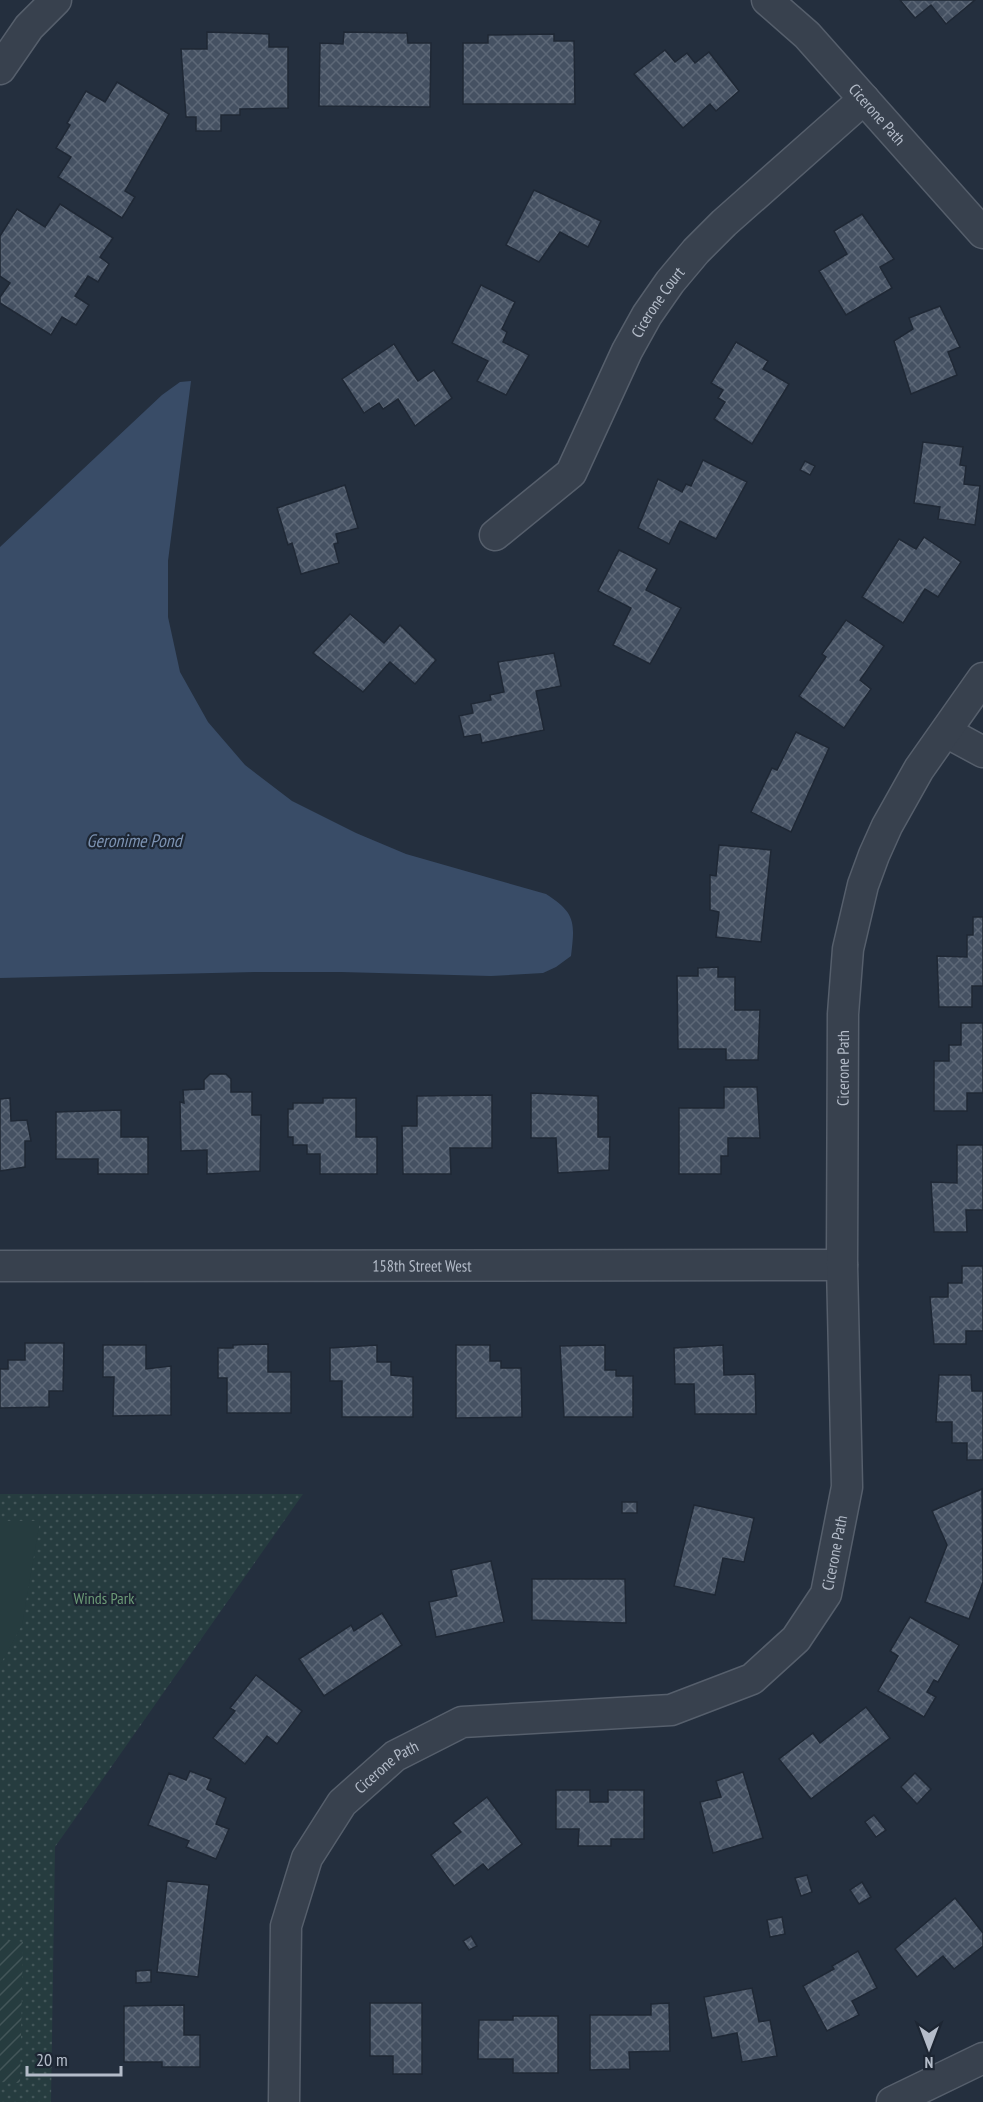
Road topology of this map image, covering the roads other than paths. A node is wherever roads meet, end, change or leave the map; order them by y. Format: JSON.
{"nodes":[{"id":1,"x":56,"y":0,"type":"edge"},
{"id":2,"x":767,"y":0,"type":"edge"},
{"id":3,"x":0,"y":69,"type":"edge"},
{"id":4,"x":864,"y":99,"type":"junction"},
{"id":5,"x":983,"y":233,"type":"edge"},
{"id":6,"x":495,"y":535,"type":"dead end"},
{"id":7,"x":983,"y":678,"type":"edge"},
{"id":8,"x":946,"y":732,"type":"junction"},
{"id":9,"x":983,"y":752,"type":"edge"},
{"id":10,"x":842,"y":1265,"type":"junction"},
{"id":11,"x":0,"y":1266,"type":"edge"},
{"id":12,"x":983,"y":2058,"type":"edge"},
{"id":13,"x":284,"y":2102,"type":"edge"},
{"id":14,"x":892,"y":2102,"type":"edge"}],
"edges":[{"from":1,"to":3,"type":"street"},
{"from":2,"to":4,"type":"street","name":"Cicerone Path"},
{"from":4,"to":5,"type":"street","name":"Cicerone Path"},
{"from":4,"to":6,"type":"street","name":"Cicerone Court"},
{"from":7,"to":8,"type":"street","name":"Cicerone Path"},
{"from":8,"to":9,"type":"street"},
{"from":8,"to":10,"type":"street","name":"Cicerone Path"},
{"from":10,"to":11,"type":"street","name":"158th Street West"},
{"from":10,"to":13,"type":"street","name":"Cicerone Path"},
{"from":12,"to":14,"type":"street"}]}
